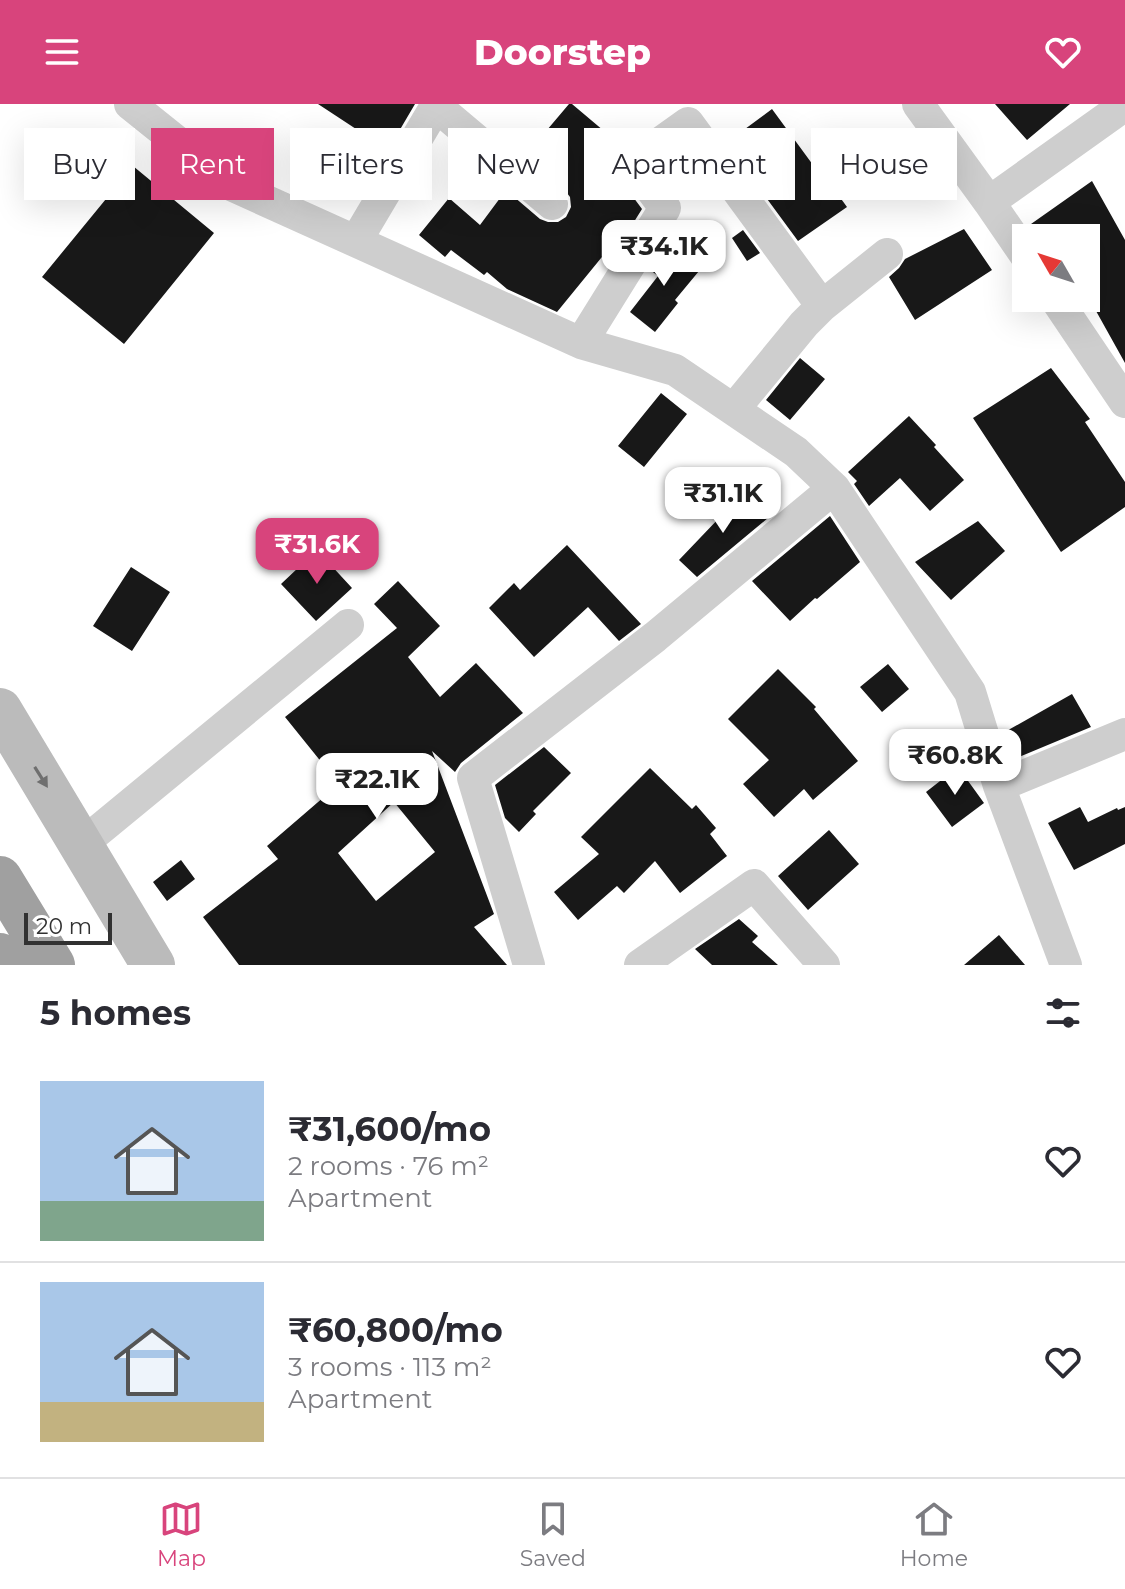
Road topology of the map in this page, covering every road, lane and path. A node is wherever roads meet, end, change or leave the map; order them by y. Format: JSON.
{"nodes":[{"id":1,"x":130,"y":104,"type":"edge"},
{"id":2,"x":918,"y":104,"type":"edge"},
{"id":3,"x":434,"y":105,"type":"edge"},
{"id":4,"x":1125,"y":105,"type":"edge"},
{"id":5,"x":989,"y":202,"type":"junction"},
{"id":6,"x":552,"y":204,"type":"dead end"},
{"id":7,"x":1012,"y":236,"type":"edge"},
{"id":8,"x":356,"y":241,"type":"junction"},
{"id":9,"x":887,"y":254,"type":"dead end"},
{"id":10,"x":822,"y":306,"type":"junction"},
{"id":11,"x":1064,"y":312,"type":"edge"},
{"id":12,"x":581,"y":343,"type":"junction"},
{"id":13,"x":1125,"y":402,"type":"edge"},
{"id":14,"x":734,"y":409,"type":"junction"},
{"id":15,"x":834,"y":488,"type":"junction"},
{"id":16,"x":348,"y":625,"type":"dead end"},
{"id":17,"x":0,"y":710,"type":"edge"},
{"id":18,"x":1125,"y":734,"type":"edge"},
{"id":19,"x":999,"y":786,"type":"junction"},
{"id":20,"x":82,"y":844,"type":"junction"},
{"id":21,"x":0,"y":878,"type":"edge"},
{"id":22,"x":0,"y":955,"type":"edge"},
{"id":23,"x":7,"y":965,"type":"edge"},
{"id":24,"x":53,"y":965,"type":"edge"},
{"id":25,"x":153,"y":965,"type":"edge"},
{"id":26,"x":529,"y":965,"type":"edge"},
{"id":27,"x":640,"y":965,"type":"edge"},
{"id":28,"x":824,"y":965,"type":"edge"},
{"id":29,"x":1066,"y":965,"type":"edge"}],
"edges":[{"from":1,"to":8,"type":"street"},
{"from":2,"to":5,"type":"street"},
{"from":3,"to":6,"type":"street"},
{"from":3,"to":8,"type":"street"},
{"from":4,"to":5,"type":"street"},
{"from":5,"to":7,"type":"street"},
{"from":8,"to":12,"type":"street"},
{"from":9,"to":10,"type":"street"},
{"from":10,"to":12,"type":"street"},
{"from":10,"to":14,"type":"street"},
{"from":11,"to":13,"type":"street"},
{"from":12,"to":14,"type":"street"},
{"from":14,"to":15,"type":"street"},
{"from":15,"to":19,"type":"street"},
{"from":15,"to":26,"type":"street"},
{"from":16,"to":20,"type":"street"},
{"from":17,"to":20,"type":"main road","one_way":true},
{"from":18,"to":19,"type":"street"},
{"from":19,"to":29,"type":"street"},
{"from":20,"to":25,"type":"main road"},
{"from":21,"to":24,"type":"highway"},
{"from":22,"to":23,"type":"highway"},
{"from":27,"to":28,"type":"street"}]}
